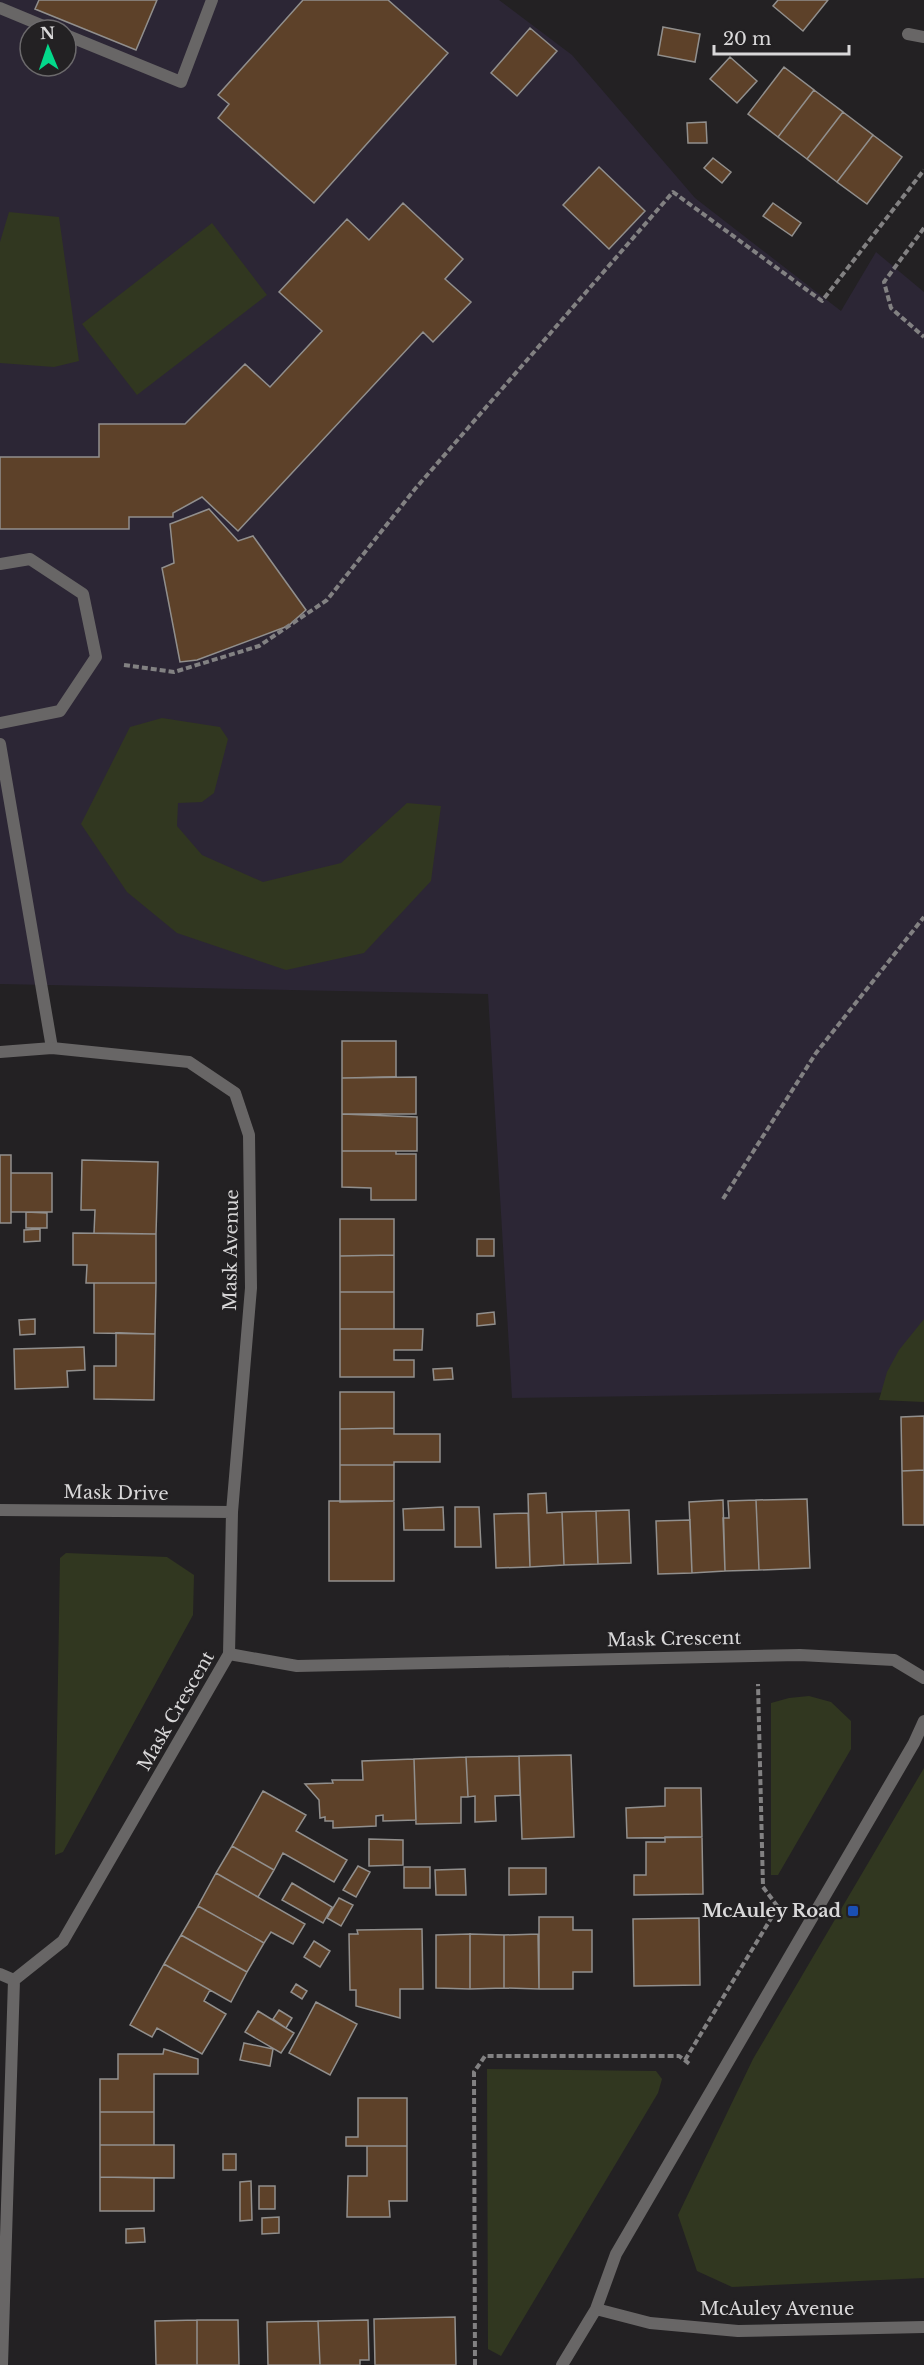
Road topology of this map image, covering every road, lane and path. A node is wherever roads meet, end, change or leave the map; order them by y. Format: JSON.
{"nodes":[{"id":1,"x":212,"y":0,"type":"edge"},
{"id":2,"x":0,"y":8,"type":"edge"},
{"id":3,"x":24,"y":18,"type":"edge"},
{"id":4,"x":908,"y":34,"type":"dead end"},
{"id":5,"x":924,"y":37,"type":"edge"},
{"id":6,"x":78,"y":40,"type":"edge"},
{"id":7,"x":924,"y":170,"type":"edge"},
{"id":8,"x":924,"y":228,"type":"edge"},
{"id":9,"x":924,"y":338,"type":"edge"},
{"id":10,"x":0,"y":564,"type":"edge"},
{"id":11,"x":94,"y":661,"type":"junction"},
{"id":12,"x":0,"y":723,"type":"edge"},
{"id":13,"x":0,"y":744,"type":"edge"},
{"id":14,"x":924,"y":917,"type":"edge"},
{"id":15,"x":52,"y":1048,"type":"junction"},
{"id":16,"x":0,"y":1052,"type":"edge"},
{"id":17,"x":723,"y":1199,"type":"dead end"},
{"id":18,"x":0,"y":1510,"type":"edge"},
{"id":19,"x":231,"y":1512,"type":"junction"},
{"id":20,"x":229,"y":1654,"type":"junction"},
{"id":21,"x":758,"y":1655,"type":"junction"},
{"id":22,"x":924,"y":1678,"type":"edge"},
{"id":23,"x":924,"y":1721,"type":"edge"},
{"id":24,"x":0,"y":1974,"type":"edge"},
{"id":25,"x":14,"y":1980,"type":"junction"},
{"id":26,"x":685,"y":2061,"type":"junction"},
{"id":27,"x":716,"y":2084,"type":"junction"},
{"id":28,"x":596,"y":2309,"type":"junction"},
{"id":29,"x":924,"y":2327,"type":"edge"},
{"id":30,"x":2,"y":2365,"type":"edge"},
{"id":31,"x":475,"y":2365,"type":"edge"},
{"id":32,"x":562,"y":2365,"type":"edge"}],
"edges":[{"from":1,"to":6,"type":"street"},
{"from":2,"to":3,"type":"street"},
{"from":4,"to":5,"type":"street"},
{"from":7,"to":11,"type":"path"},
{"from":8,"to":9,"type":"path"},
{"from":10,"to":11,"type":"street"},
{"from":11,"to":12,"type":"street"},
{"from":13,"to":15,"type":"street"},
{"from":14,"to":17,"type":"path"},
{"from":15,"to":16,"type":"street","name":"Mask Avenue"},
{"from":15,"to":19,"type":"street","name":"Mask Avenue"},
{"from":18,"to":19,"type":"street","name":"Mask Drive"},
{"from":19,"to":20,"type":"street","name":"Mask Avenue"},
{"from":20,"to":21,"type":"street","name":"Mask Crescent"},
{"from":20,"to":25,"type":"street","name":"Mask Crescent"},
{"from":21,"to":22,"type":"street","name":"Mask Crescent"},
{"from":21,"to":26,"type":"path"},
{"from":23,"to":27,"type":"street"},
{"from":24,"to":25,"type":"street"},
{"from":25,"to":30,"type":"street"},
{"from":26,"to":27,"type":"path"},
{"from":26,"to":31,"type":"path"},
{"from":27,"to":28,"type":"street"},
{"from":28,"to":29,"type":"street","name":"McAuley Avenue"},
{"from":28,"to":32,"type":"street"}]}
